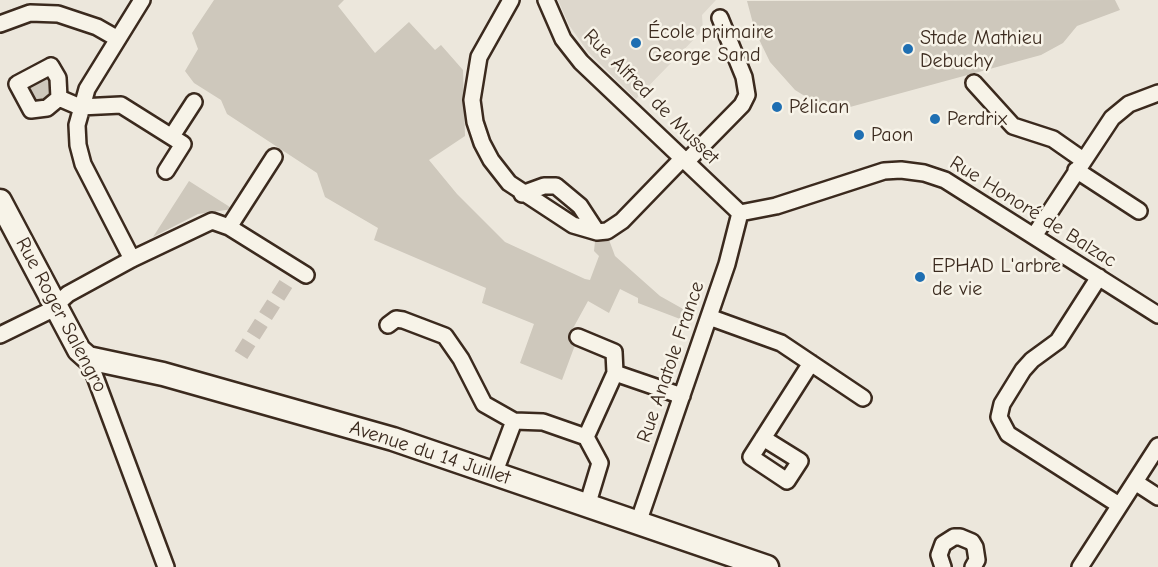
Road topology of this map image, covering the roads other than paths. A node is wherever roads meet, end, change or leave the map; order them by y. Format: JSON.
{"nodes":[{"id":1,"x":142,"y":0,"type":"edge"},
{"id":2,"x":546,"y":0,"type":"edge"},
{"id":3,"x":507,"y":1,"type":"edge"},
{"id":4,"x":20,"y":8,"type":"edge"},
{"id":5,"x":720,"y":18,"type":"dead end"},
{"id":6,"x":0,"y":24,"type":"edge"},
{"id":7,"x":118,"y":39,"type":"junction"},
{"id":8,"x":974,"y":83,"type":"dead end"},
{"id":9,"x":1158,"y":93,"type":"edge"},
{"id":10,"x":59,"y":98,"type":"dead end"},
{"id":11,"x":194,"y":102,"type":"dead end"},
{"id":12,"x":80,"y":106,"type":"junction"},
{"id":13,"x":172,"y":136,"type":"junction"},
{"id":14,"x":274,"y":157,"type":"dead end"},
{"id":15,"x":684,"y":161,"type":"junction"},
{"id":16,"x":1079,"y":165,"type":"junction"},
{"id":17,"x":166,"y":171,"type":"dead end"},
{"id":18,"x":522,"y":194,"type":"junction"},
{"id":19,"x":0,"y":201,"type":"edge"},
{"id":20,"x":1139,"y":211,"type":"dead end"},
{"id":21,"x":740,"y":213,"type":"junction"},
{"id":22,"x":229,"y":227,"type":"junction"},
{"id":23,"x":597,"y":232,"type":"junction"},
{"id":24,"x":1034,"y":236,"type":"junction"},
{"id":25,"x":132,"y":259,"type":"junction"},
{"id":26,"x":297,"y":274,"type":"dead end"},
{"id":27,"x":1099,"y":277,"type":"junction"},
{"id":28,"x":57,"y":303,"type":"junction"},
{"id":29,"x":1158,"y":315,"type":"edge"},
{"id":30,"x":709,"y":317,"type":"junction"},
{"id":31,"x":388,"y":325,"type":"dead end"},
{"id":32,"x":0,"y":335,"type":"edge"},
{"id":33,"x":578,"y":337,"type":"dead end"},
{"id":34,"x":87,"y":358,"type":"junction"},
{"id":35,"x":812,"y":363,"type":"junction"},
{"id":36,"x":615,"y":373,"type":"junction"},
{"id":37,"x":681,"y":396,"type":"junction"},
{"id":38,"x":863,"y":398,"type":"dead end"},
{"id":39,"x":514,"y":422,"type":"junction"},
{"id":40,"x":586,"y":437,"type":"junction"},
{"id":41,"x":764,"y":438,"type":"dead end"},
{"id":42,"x":1158,"y":446,"type":"edge"},
{"id":43,"x":494,"y":474,"type":"junction"},
{"id":44,"x":1136,"y":482,"type":"junction"},
{"id":45,"x":1158,"y":497,"type":"edge"},
{"id":46,"x":1119,"y":505,"type":"junction"},
{"id":47,"x":587,"y":506,"type":"junction"},
{"id":48,"x":638,"y":523,"type":"junction"},
{"id":49,"x":980,"y":565,"type":"edge"},
{"id":50,"x":166,"y":567,"type":"edge"},
{"id":51,"x":767,"y":567,"type":"edge"},
{"id":52,"x":943,"y":567,"type":"edge"},
{"id":53,"x":1080,"y":567,"type":"edge"}],
"edges":[{"from":1,"to":7,"type":"street"},
{"from":2,"to":15,"type":"street","name":"Rue Alfred de Musset"},
{"from":3,"to":18,"type":"street"},
{"from":4,"to":6,"type":"street"},
{"from":4,"to":7,"type":"street"},
{"from":5,"to":15,"type":"street"},
{"from":7,"to":12,"type":"street"},
{"from":8,"to":16,"type":"street"},
{"from":9,"to":16,"type":"street"},
{"from":10,"to":12,"type":"street"},
{"from":11,"to":13,"type":"street"},
{"from":12,"to":13,"type":"street"},
{"from":12,"to":25,"type":"street"},
{"from":13,"to":17,"type":"street"},
{"from":14,"to":22,"type":"street"},
{"from":15,"to":21,"type":"street","name":"Rue Alfred de Musset"},
{"from":15,"to":23,"type":"street"},
{"from":16,"to":20,"type":"street"},
{"from":16,"to":24,"type":"street"},
{"from":18,"to":23,"type":"street"},
{"from":18,"to":23,"type":"street"},
{"from":19,"to":28,"type":"street","name":"Rue Roger Salengro"},
{"from":21,"to":24,"type":"street","name":"Rue Honoré de Balzac"},
{"from":21,"to":30,"type":"street","name":"Rue Anatole France"},
{"from":22,"to":25,"type":"street"},
{"from":22,"to":26,"type":"street"},
{"from":24,"to":27,"type":"street","name":"Rue Honoré de Balzac"},
{"from":25,"to":28,"type":"street"},
{"from":27,"to":29,"type":"street","name":"Rue Honoré de Balzac"},
{"from":27,"to":46,"type":"street"},
{"from":28,"to":32,"type":"street"},
{"from":28,"to":34,"type":"street","name":"Rue Roger Salengro"},
{"from":30,"to":35,"type":"street"},
{"from":30,"to":37,"type":"street","name":"Rue Anatole France"},
{"from":31,"to":39,"type":"street"},
{"from":33,"to":36,"type":"street"},
{"from":34,"to":43,"type":"street","name":"Avenue du 14 Juillet"},
{"from":34,"to":50,"type":"street","name":"Rue Roger Salengro"},
{"from":35,"to":38,"type":"street"},
{"from":35,"to":41,"type":"street"},
{"from":36,"to":37,"type":"street"},
{"from":36,"to":40,"type":"street"},
{"from":37,"to":48,"type":"street","name":"Rue Anatole France"},
{"from":39,"to":40,"type":"street"},
{"from":39,"to":43,"type":"street"},
{"from":40,"to":47,"type":"street"},
{"from":42,"to":44,"type":"street"},
{"from":43,"to":47,"type":"street","name":"Avenue du 14 Juillet"},
{"from":44,"to":45,"type":"street"},
{"from":44,"to":46,"type":"street"},
{"from":46,"to":53,"type":"street"},
{"from":47,"to":48,"type":"street","name":"Avenue du 14 Juillet"},
{"from":48,"to":51,"type":"street","name":"Avenue du 14 Juillet"},
{"from":49,"to":52,"type":"street"}]}
